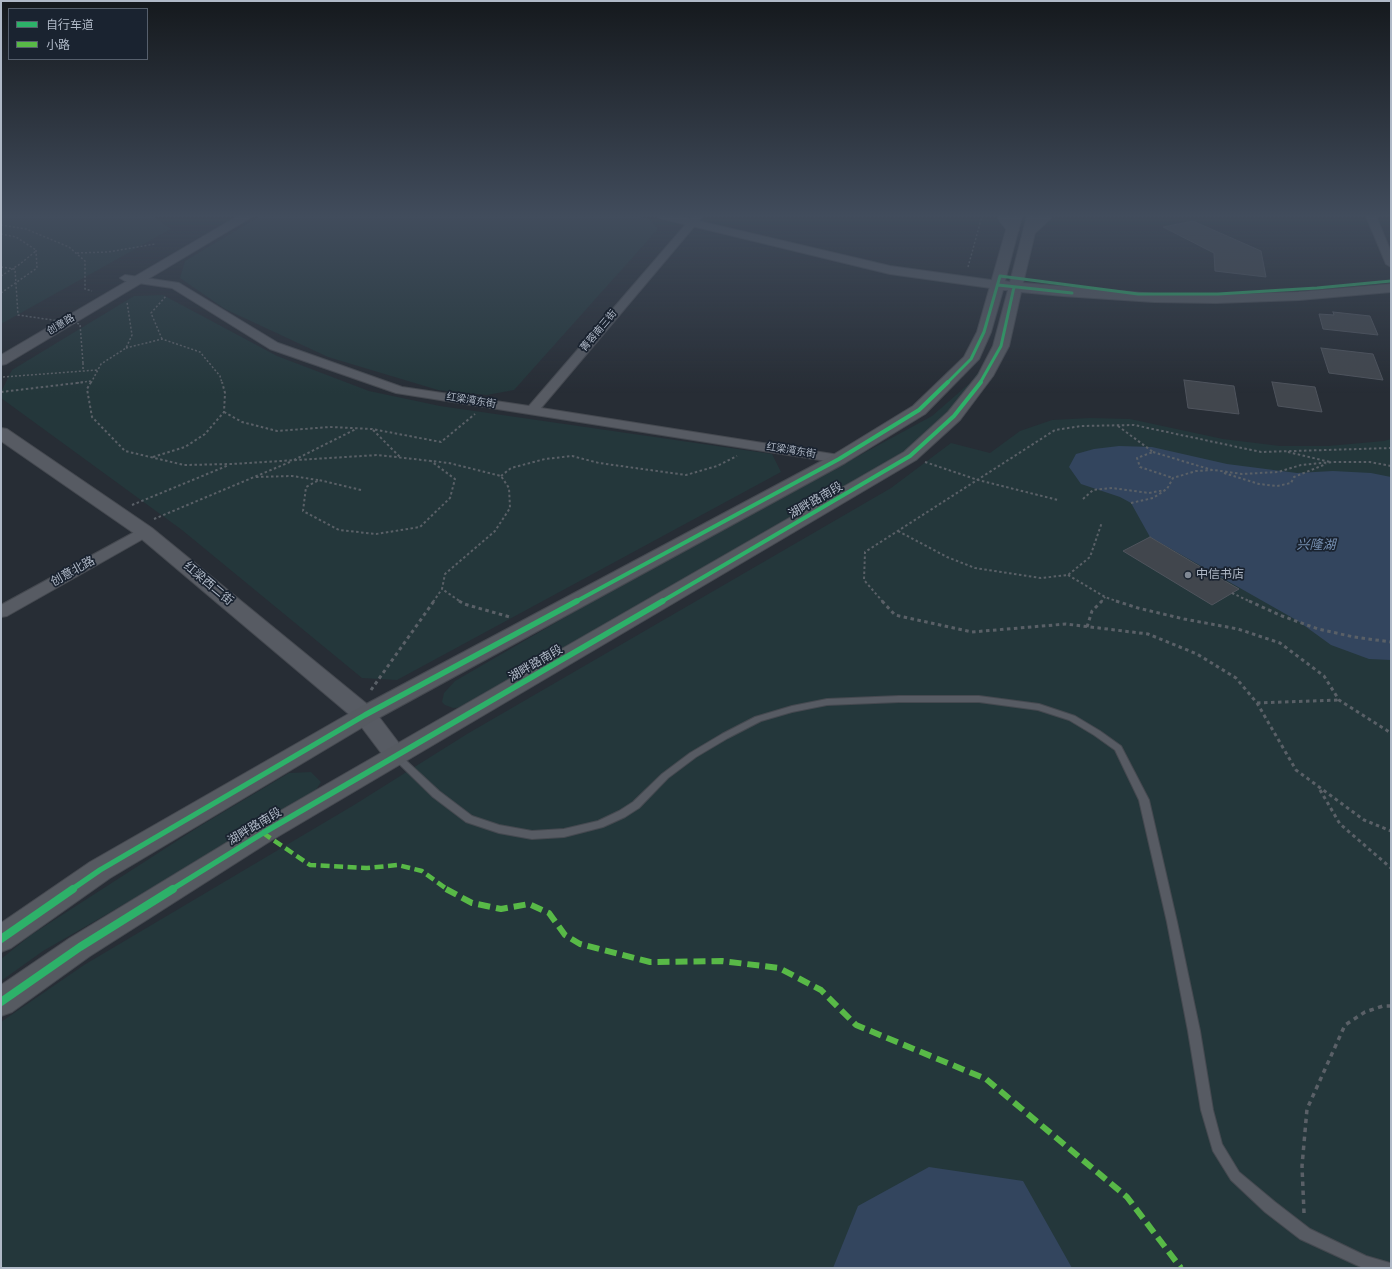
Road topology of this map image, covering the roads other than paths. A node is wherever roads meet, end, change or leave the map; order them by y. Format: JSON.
{"nodes":[{"id":1,"x":137,"y":275,"type":"edge"},
{"id":2,"x":138,"y":275,"type":"edge"},
{"id":3,"x":647,"y":275,"type":"edge"},
{"id":4,"x":946,"y":275,"type":"edge"},
{"id":5,"x":983,"y":275,"type":"edge"},
{"id":6,"x":1008,"y":275,"type":"edge"},
{"id":7,"x":1010,"y":275,"type":"edge"},
{"id":8,"x":131,"y":279,"type":"junction"},
{"id":9,"x":1007,"y":281,"type":"junction"},
{"id":10,"x":1391,"y":281,"type":"edge"},
{"id":11,"x":1391,"y":288,"type":"edge"},
{"id":12,"x":105,"y":294,"type":"junction"},
{"id":13,"x":1,"y":349,"type":"edge"},
{"id":14,"x":1,"y":361,"type":"edge"},
{"id":15,"x":532,"y":411,"type":"junction"},
{"id":16,"x":1,"y":433,"type":"edge"},
{"id":17,"x":839,"y":458,"type":"junction"},
{"id":18,"x":141,"y":529,"type":"junction"},
{"id":19,"x":1,"y":612,"type":"edge"},
{"id":20,"x":362,"y":712,"type":"junction"},
{"id":21,"x":396,"y":756,"type":"junction"},
{"id":22,"x":1,"y":939,"type":"edge"},
{"id":23,"x":1,"y":1002,"type":"edge"},
{"id":24,"x":1385,"y":1268,"type":"edge"}],
"edges":[{"from":1,"to":8,"type":"street","name":"创意路"},
{"from":2,"to":8,"type":"street","name":"创意路"},
{"from":3,"to":15,"type":"street","name":"菁蓉南三街"},
{"from":4,"to":9,"type":"street"},
{"from":5,"to":9,"type":"street"},
{"from":6,"to":9,"type":"main road"},
{"from":7,"to":9,"type":"main road"},
{"from":8,"to":12,"type":"street","name":"创意路"},
{"from":8,"to":15,"type":"street","name":"红梁湾东街"},
{"from":9,"to":10,"type":"main road"},
{"from":9,"to":11,"type":"main road"},
{"from":9,"to":17,"type":"main road"},
{"from":9,"to":21,"type":"main road","name":"湖畔路南段"},
{"from":12,"to":13,"type":"street","name":"创意路"},
{"from":12,"to":14,"type":"street","name":"创意路"},
{"from":15,"to":17,"type":"street","name":"红梁湾东街"},
{"from":16,"to":18,"type":"street","name":"红梁西二街"},
{"from":17,"to":20,"type":"main road"},
{"from":18,"to":19,"type":"street","name":"创意北路"},
{"from":18,"to":20,"type":"street","name":"红梁西二街"},
{"from":20,"to":21,"type":"street","name":"红梁西二街"},
{"from":20,"to":22,"type":"main road"},
{"from":21,"to":23,"type":"main road","name":"湖畔路南段"},
{"from":21,"to":24,"type":"lane"}]}
